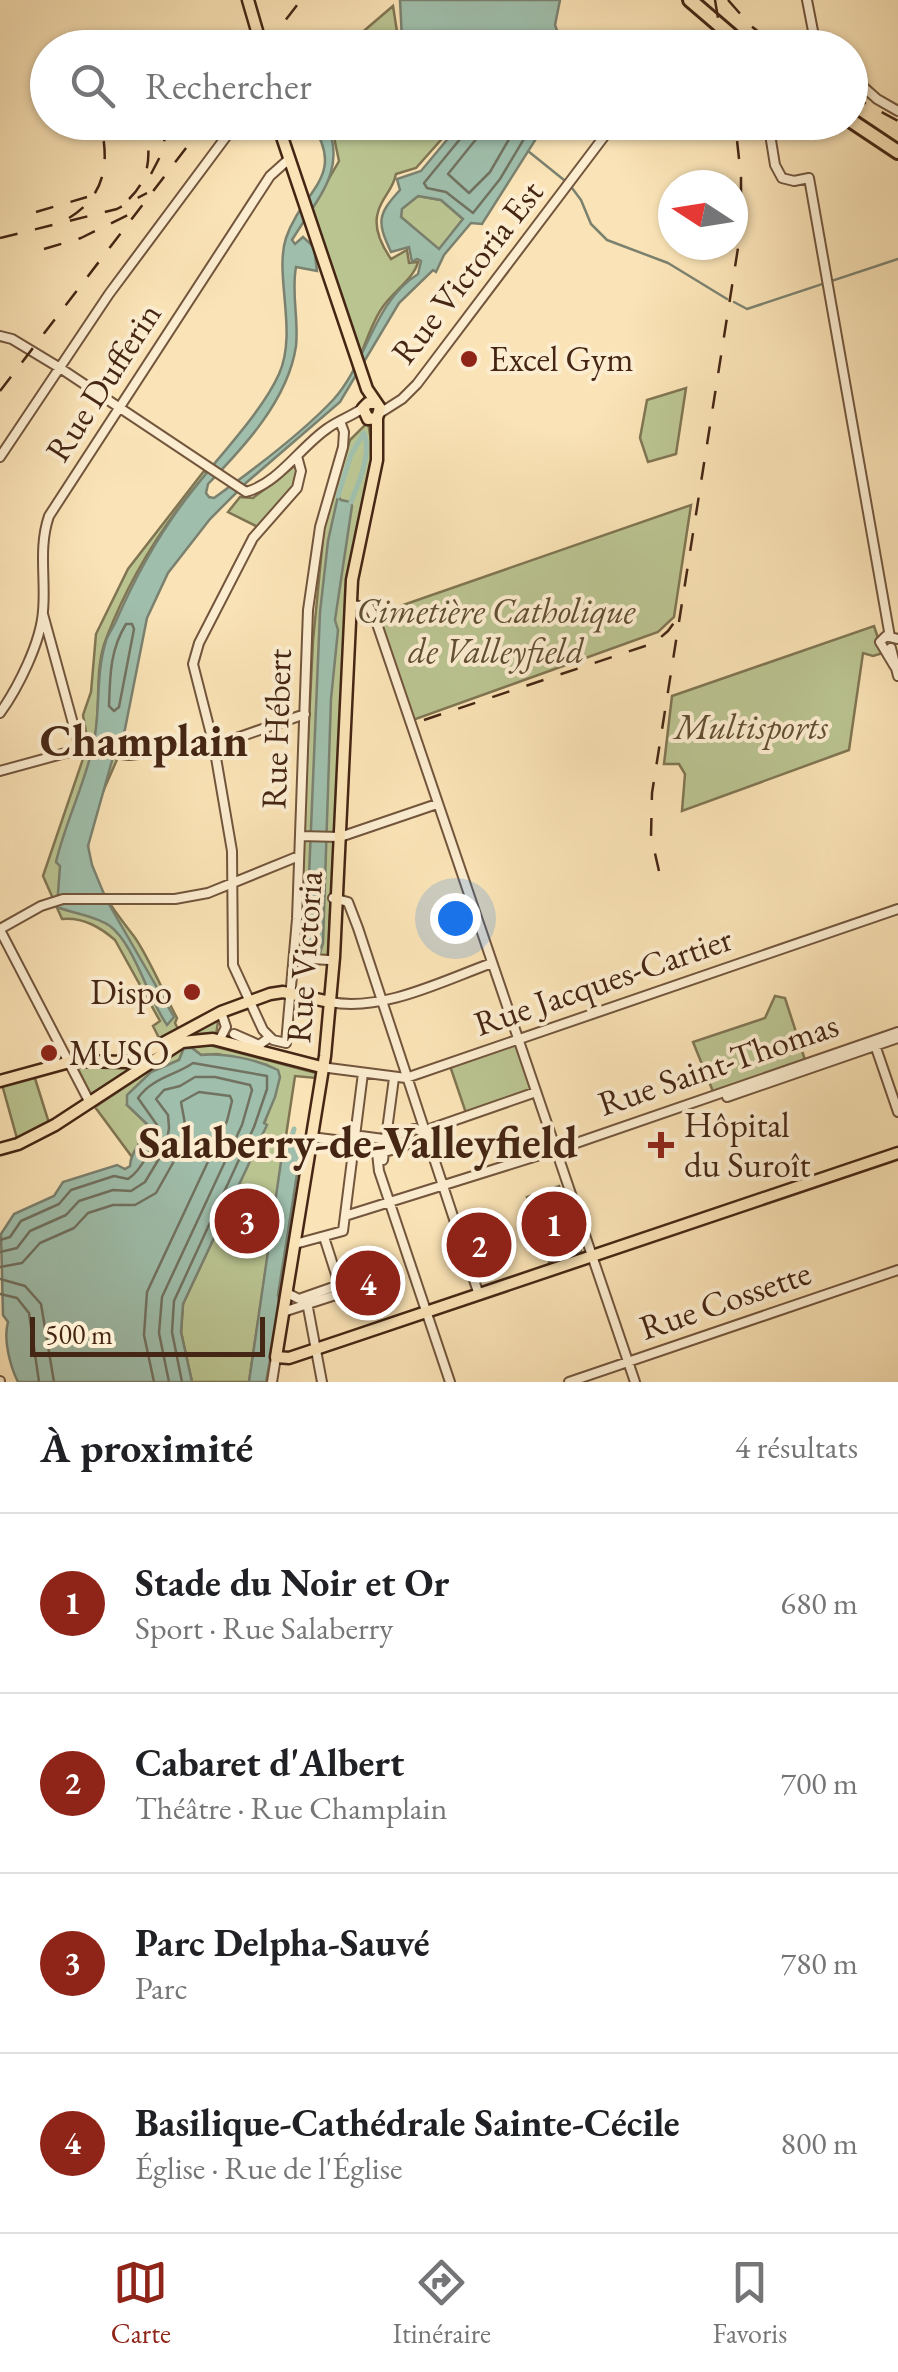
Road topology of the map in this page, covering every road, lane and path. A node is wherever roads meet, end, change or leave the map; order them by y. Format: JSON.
{"nodes":[{"id":1,"x":248,"y":0,"type":"edge"},
{"id":2,"x":690,"y":0,"type":"edge"},
{"id":3,"x":807,"y":0,"type":"edge"},
{"id":4,"x":257,"y":30,"type":"edge"},
{"id":5,"x":725,"y":30,"type":"edge"},
{"id":6,"x":813,"y":30,"type":"edge"},
{"id":7,"x":868,"y":90,"type":"edge"},
{"id":8,"x":898,"y":111,"type":"edge"},
{"id":9,"x":868,"y":132,"type":"edge"},
{"id":10,"x":224,"y":140,"type":"edge"},
{"id":11,"x":283,"y":140,"type":"edge"},
{"id":12,"x":601,"y":140,"type":"edge"},
{"id":13,"x":772,"y":140,"type":"edge"},
{"id":14,"x":898,"y":152,"type":"edge"},
{"id":15,"x":290,"y":159,"type":"junction"},
{"id":16,"x":0,"y":336,"type":"edge"},
{"id":17,"x":60,"y":368,"type":"junction"},
{"id":18,"x":118,"y":408,"type":"junction"},
{"id":19,"x":372,"y":411,"type":"junction"},
{"id":20,"x":340,"y":423,"type":"junction"},
{"id":21,"x":297,"y":456,"type":"junction"},
{"id":22,"x":0,"y":458,"type":"edge"},
{"id":23,"x":350,"y":605,"type":"junction"},
{"id":24,"x":43,"y":614,"type":"junction"},
{"id":25,"x":891,"y":642,"type":"edge"},
{"id":26,"x":896,"y":671,"type":"edge"},
{"id":27,"x":0,"y":713,"type":"edge"},
{"id":28,"x":305,"y":714,"type":"junction"},
{"id":29,"x":214,"y":746,"type":"junction"},
{"id":30,"x":84,"y":749,"type":"junction"},
{"id":31,"x":0,"y":770,"type":"edge"},
{"id":32,"x":438,"y":804,"type":"junction"},
{"id":33,"x":304,"y":836,"type":"junction"},
{"id":34,"x":335,"y":837,"type":"junction"},
{"id":35,"x":300,"y":856,"type":"junction"},
{"id":36,"x":288,"y":860,"type":"junction"},
{"id":37,"x":299,"y":868,"type":"junction"},
{"id":38,"x":232,"y":870,"type":"junction"},
{"id":39,"x":247,"y":877,"type":"junction"},
{"id":40,"x":232,"y":885,"type":"junction"},
{"id":41,"x":220,"y":890,"type":"junction"},
{"id":42,"x":335,"y":898,"type":"junction"},
{"id":43,"x":232,"y":901,"type":"junction"},
{"id":44,"x":898,"y":910,"type":"edge"},
{"id":45,"x":0,"y":932,"type":"edge"},
{"id":46,"x":294,"y":958,"type":"junction"},
{"id":47,"x":329,"y":960,"type":"junction"},
{"id":48,"x":492,"y":962,"type":"junction"},
{"id":49,"x":293,"y":994,"type":"junction"},
{"id":50,"x":248,"y":1000,"type":"junction"},
{"id":51,"x":380,"y":1000,"type":"junction"},
{"id":52,"x":327,"y":1002,"type":"junction"},
{"id":53,"x":220,"y":1012,"type":"junction"},
{"id":54,"x":234,"y":1034,"type":"dead end"},
{"id":55,"x":898,"y":1035,"type":"edge"},
{"id":56,"x":270,"y":1037,"type":"junction"},
{"id":57,"x":518,"y":1039,"type":"junction"},
{"id":58,"x":219,"y":1042,"type":"junction"},
{"id":59,"x":875,"y":1043,"type":"junction"},
{"id":60,"x":286,"y":1044,"type":"junction"},
{"id":61,"x":258,"y":1051,"type":"junction"},
{"id":62,"x":70,"y":1062,"type":"junction"},
{"id":63,"x":322,"y":1067,"type":"junction"},
{"id":64,"x":362,"y":1073,"type":"junction"},
{"id":65,"x":394,"y":1078,"type":"junction"},
{"id":66,"x":406,"y":1078,"type":"junction"},
{"id":67,"x":0,"y":1081,"type":"edge"},
{"id":68,"x":536,"y":1092,"type":"junction"},
{"id":69,"x":90,"y":1104,"type":"junction"},
{"id":70,"x":898,"y":1112,"type":"edge"},
{"id":71,"x":424,"y":1131,"type":"junction"},
{"id":72,"x":311,"y":1137,"type":"junction"},
{"id":73,"x":387,"y":1138,"type":"junction"},
{"id":74,"x":353,"y":1143,"type":"junction"},
{"id":75,"x":0,"y":1149,"type":"edge"},
{"id":76,"x":556,"y":1150,"type":"junction"},
{"id":77,"x":381,"y":1153,"type":"junction"},
{"id":78,"x":898,"y":1153,"type":"edge"},
{"id":79,"x":442,"y":1187,"type":"junction"},
{"id":80,"x":390,"y":1203,"type":"junction"},
{"id":81,"x":345,"y":1216,"type":"junction"},
{"id":82,"x":324,"y":1237,"type":"junction"},
{"id":83,"x":295,"y":1244,"type":"junction"},
{"id":84,"x":592,"y":1257,"type":"junction"},
{"id":85,"x":898,"y":1270,"type":"edge"},
{"id":86,"x":287,"y":1292,"type":"junction"},
{"id":87,"x":479,"y":1295,"type":"junction"},
{"id":88,"x":307,"y":1300,"type":"junction"},
{"id":89,"x":284,"y":1312,"type":"junction"},
{"id":90,"x":426,"y":1312,"type":"junction"},
{"id":91,"x":316,"y":1349,"type":"junction"},
{"id":92,"x":276,"y":1357,"type":"junction"},
{"id":93,"x":628,"y":1362,"type":"junction"},
{"id":94,"x":272,"y":1382,"type":"edge"},
{"id":95,"x":322,"y":1382,"type":"edge"},
{"id":96,"x":450,"y":1382,"type":"edge"},
{"id":97,"x":569,"y":1382,"type":"edge"},
{"id":98,"x":634,"y":1382,"type":"edge"}],
"edges":[{"from":1,"to":4,"type":"main road"},
{"from":2,"to":5,"type":"highway"},
{"from":3,"to":6,"type":"street"},
{"from":7,"to":8,"type":"street"},
{"from":9,"to":14,"type":"highway"},
{"from":10,"to":17,"type":"street"},
{"from":11,"to":15,"type":"main road"},
{"from":12,"to":19,"type":"street","name":"Rue Victoria Est"},
{"from":13,"to":25,"type":"street"},
{"from":15,"to":18,"type":"street","name":"Rue Dufferin"},
{"from":15,"to":19,"type":"main road"},
{"from":16,"to":17,"type":"street"},
{"from":17,"to":18,"type":"street"},
{"from":17,"to":22,"type":"street"},
{"from":18,"to":21,"type":"street","name":"Rue Victoria Est"},
{"from":18,"to":24,"type":"street","name":"Rue Dufferin"},
{"from":19,"to":20,"type":"street","name":"Rue Victoria Est"},
{"from":19,"to":23,"type":"main road","name":"Rue Victoria"},
{"from":20,"to":21,"type":"street","name":"Rue Victoria Est"},
{"from":20,"to":28,"type":"street","name":"Rue Hébert"},
{"from":21,"to":29,"type":"street"},
{"from":23,"to":32,"type":"street"},
{"from":23,"to":34,"type":"main road","name":"Rue Victoria"},
{"from":24,"to":27,"type":"street","name":"Rue Dufferin"},
{"from":24,"to":30,"type":"street"},
{"from":25,"to":26,"type":"street"},
{"from":28,"to":29,"type":"street"},
{"from":28,"to":33,"type":"street","name":"Rue Hébert"},
{"from":29,"to":30,"type":"street"},
{"from":29,"to":38,"type":"street"},
{"from":30,"to":31,"type":"street"},
{"from":32,"to":34,"type":"street"},
{"from":32,"to":48,"type":"street"},
{"from":33,"to":34,"type":"street"},
{"from":33,"to":35,"type":"street","name":"Rue Hébert"},
{"from":34,"to":42,"type":"main road","name":"Rue Victoria"},
{"from":35,"to":36,"type":"street"},
{"from":35,"to":37,"type":"street","name":"Rue Hébert"},
{"from":36,"to":37,"type":"street"},
{"from":36,"to":39,"type":"street"},
{"from":37,"to":46,"type":"street","name":"Rue Hébert"},
{"from":38,"to":39,"type":"street"},
{"from":38,"to":40,"type":"street"},
{"from":39,"to":40,"type":"street"},
{"from":40,"to":41,"type":"street"},
{"from":40,"to":43,"type":"street"},
{"from":41,"to":43,"type":"street"},
{"from":41,"to":45,"type":"street"},
{"from":42,"to":47,"type":"main road","name":"Rue Victoria"},
{"from":42,"to":51,"type":"street"},
{"from":42,"to":52,"type":"main road","name":"Rue Victoria"},
{"from":43,"to":50,"type":"street"},
{"from":44,"to":57,"type":"street","name":"Rue Jacques-Cartier"},
{"from":45,"to":62,"type":"street"},
{"from":46,"to":47,"type":"street"},
{"from":46,"to":49,"type":"street","name":"Rue Hébert"},
{"from":47,"to":52,"type":"main road","name":"Rue Victoria"},
{"from":48,"to":51,"type":"street"},
{"from":48,"to":57,"type":"street"},
{"from":49,"to":50,"type":"main road"},
{"from":49,"to":52,"type":"main road"},
{"from":49,"to":60,"type":"street","name":"Rue Hébert"},
{"from":50,"to":53,"type":"main road"},
{"from":50,"to":56,"type":"street"},
{"from":51,"to":52,"type":"street"},
{"from":51,"to":66,"type":"street"},
{"from":52,"to":63,"type":"main road","name":"Rue Victoria"},
{"from":53,"to":58,"type":"street"},
{"from":53,"to":62,"type":"main road"},
{"from":54,"to":56,"type":"street"},
{"from":55,"to":59,"type":"street","name":"Rue Saint-Thomas"},
{"from":56,"to":60,"type":"street"},
{"from":57,"to":66,"type":"street","name":"Rue Jacques-Cartier"},
{"from":57,"to":68,"type":"street"},
{"from":58,"to":61,"type":"main road"},
{"from":58,"to":69,"type":"main road"},
{"from":59,"to":70,"type":"street"},
{"from":59,"to":76,"type":"street","name":"Rue Saint-Thomas"},
{"from":60,"to":61,"type":"street"},
{"from":61,"to":63,"type":"main road"},
{"from":62,"to":67,"type":"main road"},
{"from":62,"to":69,"type":"street"},
{"from":63,"to":64,"type":"street","name":"Rue Jacques-Cartier"},
{"from":63,"to":72,"type":"main road","name":"Rue Victoria"},
{"from":64,"to":65,"type":"street","name":"Rue Jacques-Cartier"},
{"from":64,"to":74,"type":"street"},
{"from":65,"to":66,"type":"street","name":"Rue Jacques-Cartier"},
{"from":65,"to":73,"type":"street"},
{"from":66,"to":71,"type":"street"},
{"from":68,"to":71,"type":"street"},
{"from":68,"to":76,"type":"street"},
{"from":69,"to":75,"type":"main road"},
{"from":71,"to":73,"type":"street"},
{"from":71,"to":77,"type":"street"},
{"from":71,"to":79,"type":"street"},
{"from":72,"to":74,"type":"street"},
{"from":72,"to":83,"type":"main road","name":"Rue Victoria"},
{"from":73,"to":74,"type":"street"},
{"from":73,"to":77,"type":"street"},
{"from":74,"to":77,"type":"street"},
{"from":74,"to":81,"type":"street"},
{"from":76,"to":79,"type":"street","name":"Rue Saint-Thomas"},
{"from":76,"to":84,"type":"street"},
{"from":77,"to":80,"type":"street"},
{"from":78,"to":84,"type":"main road"},
{"from":79,"to":80,"type":"street","name":"Rue Saint-Thomas"},
{"from":79,"to":87,"type":"street"},
{"from":80,"to":81,"type":"street","name":"Rue Saint-Thomas"},
{"from":80,"to":90,"type":"street"},
{"from":81,"to":82,"type":"street"},
{"from":82,"to":83,"type":"street"},
{"from":82,"to":88,"type":"street"},
{"from":83,"to":86,"type":"main road","name":"Rue Victoria"},
{"from":84,"to":87,"type":"main road"},
{"from":84,"to":93,"type":"street"},
{"from":85,"to":93,"type":"street","name":"Rue Cossette"},
{"from":86,"to":88,"type":"street"},
{"from":86,"to":89,"type":"main road","name":"Rue Victoria"},
{"from":87,"to":90,"type":"main road"},
{"from":88,"to":89,"type":"street"},
{"from":88,"to":91,"type":"street"},
{"from":89,"to":92,"type":"main road","name":"Rue Victoria"},
{"from":90,"to":91,"type":"main road"},
{"from":90,"to":96,"type":"street"},
{"from":91,"to":92,"type":"main road"},
{"from":91,"to":95,"type":"street"},
{"from":92,"to":94,"type":"street","name":"Rue Victoria"},
{"from":93,"to":97,"type":"street","name":"Rue Cossette"},
{"from":93,"to":98,"type":"street"}]}
